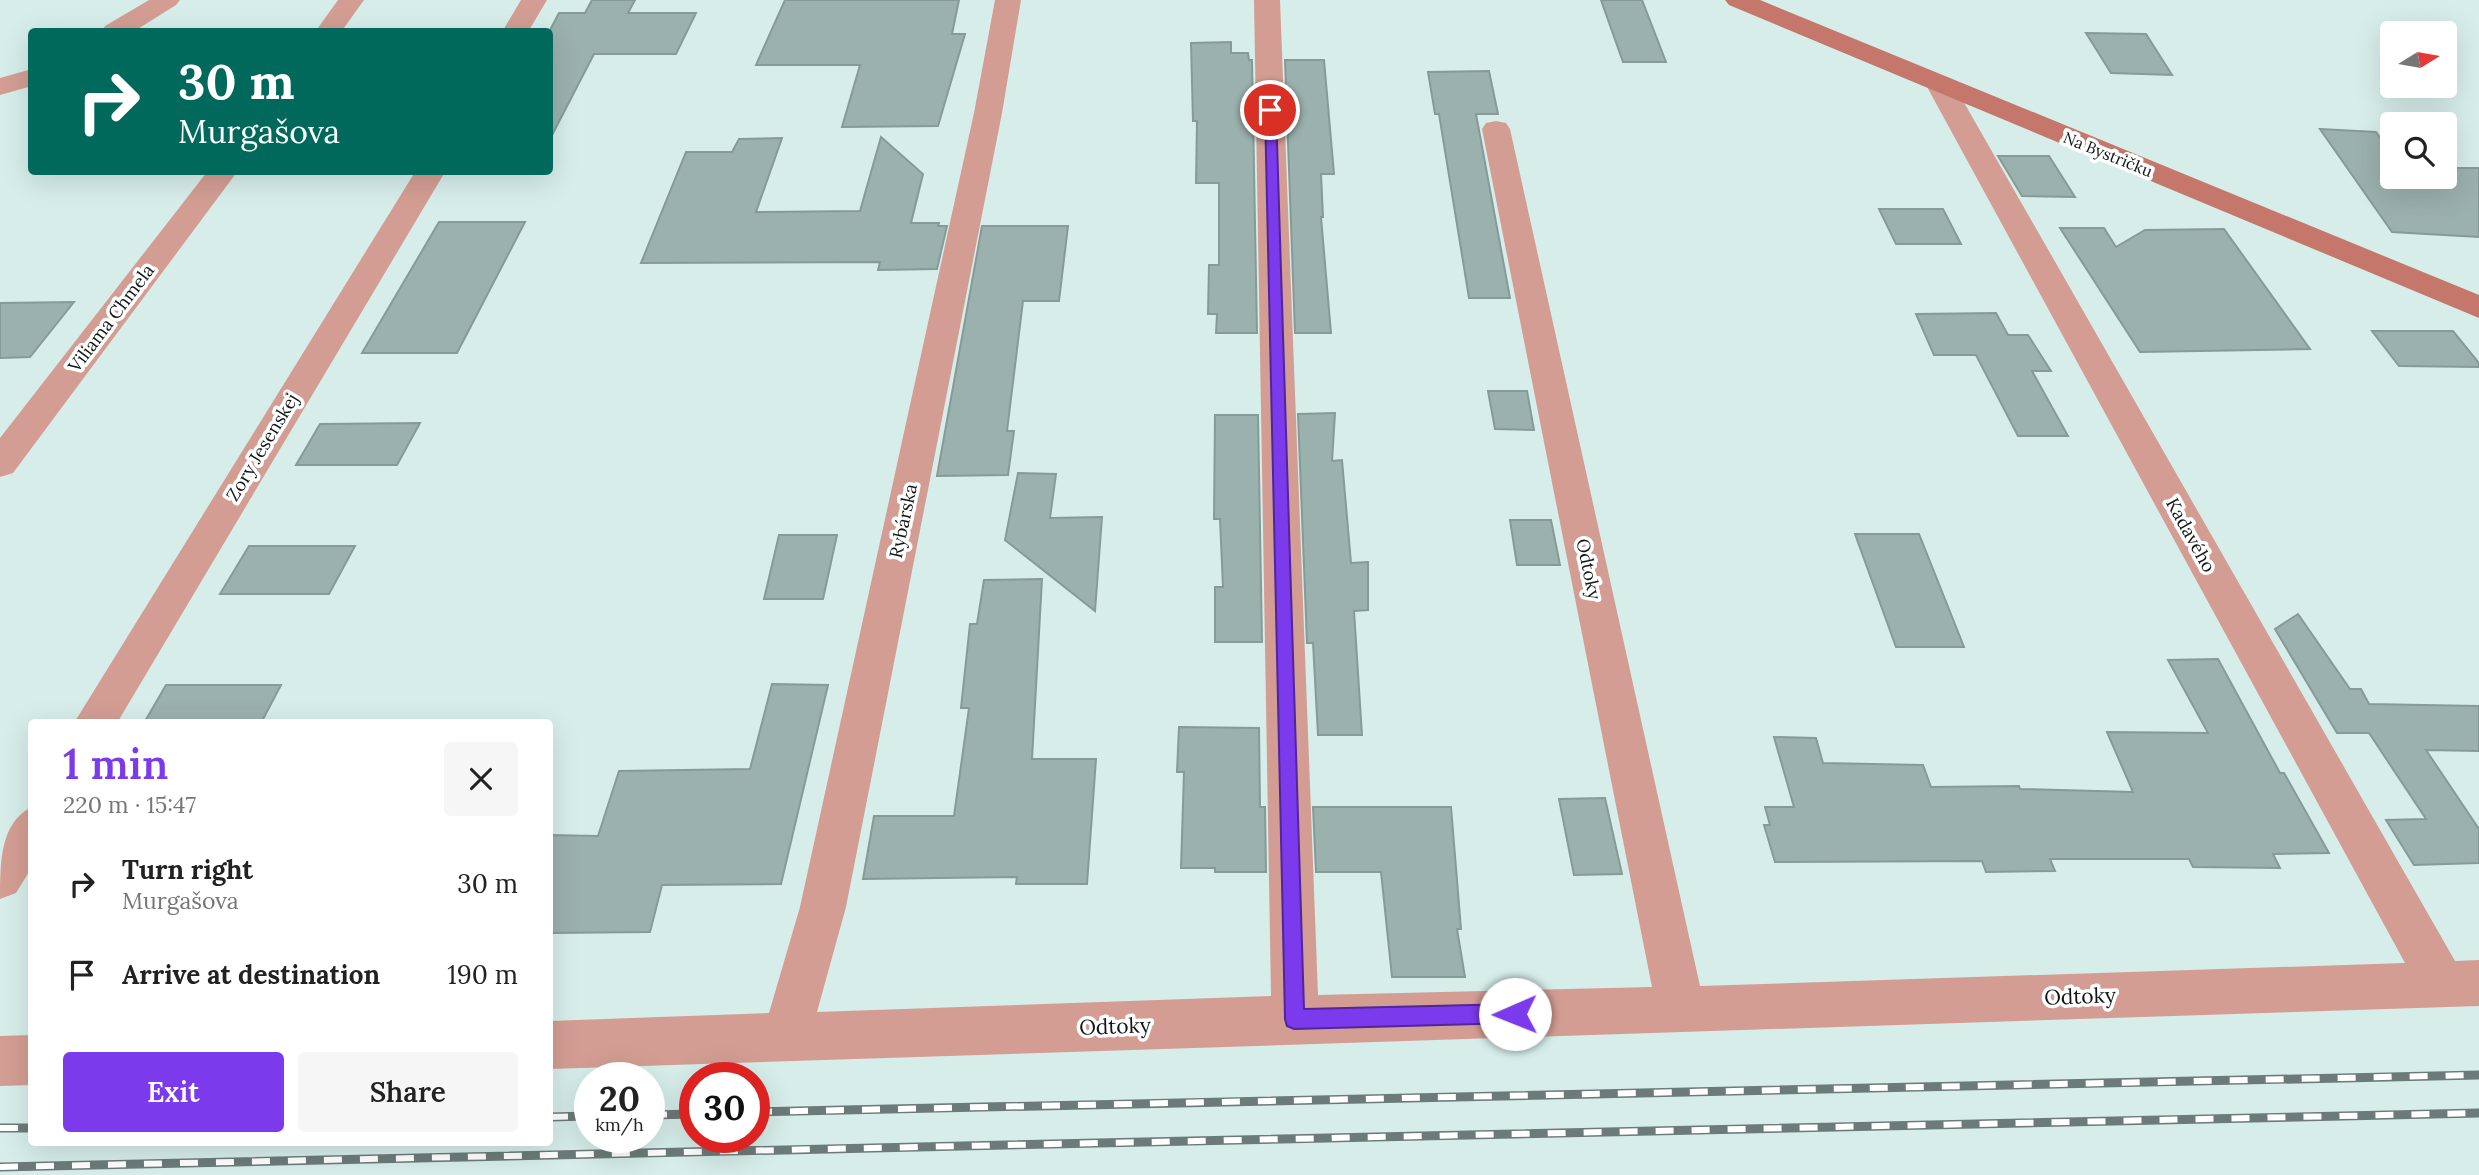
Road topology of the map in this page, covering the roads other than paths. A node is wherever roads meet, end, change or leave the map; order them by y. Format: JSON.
{"nodes":[{"id":1,"x":167,"y":0,"type":"edge"},
{"id":2,"x":351,"y":0,"type":"edge"},
{"id":3,"x":534,"y":0,"type":"edge"},
{"id":4,"x":1008,"y":0,"type":"edge"},
{"id":5,"x":1267,"y":0,"type":"edge"},
{"id":6,"x":1738,"y":0,"type":"edge"},
{"id":7,"x":121,"y":28,"type":"edge"},
{"id":8,"x":331,"y":28,"type":"edge"},
{"id":9,"x":517,"y":28,"type":"edge"},
{"id":10,"x":28,"y":79,"type":"edge"},
{"id":11,"x":1940,"y":85,"type":"junction"},
{"id":12,"x":0,"y":87,"type":"edge"},
{"id":13,"x":1496,"y":129,"type":"dead end"},
{"id":14,"x":220,"y":175,"type":"edge"},
{"id":15,"x":428,"y":175,"type":"edge"},
{"id":16,"x":2479,"y":307,"type":"edge"},
{"id":17,"x":0,"y":464,"type":"edge"},
{"id":18,"x":96,"y":719,"type":"edge"},
{"id":19,"x":28,"y":832,"type":"edge"},
{"id":20,"x":0,"y":878,"type":"edge"},
{"id":21,"x":2460,"y":984,"type":"edge"},
{"id":22,"x":1681,"y":1010,"type":"junction"},
{"id":23,"x":1294,"y":1019,"type":"junction"},
{"id":24,"x":786,"y":1038,"type":"junction"},
{"id":25,"x":553,"y":1045,"type":"edge"},
{"id":26,"x":28,"y":1060,"type":"edge"},
{"id":27,"x":0,"y":1061,"type":"edge"}],
"edges":[{"from":1,"to":7,"type":"street"},
{"from":2,"to":8,"type":"street"},
{"from":3,"to":9,"type":"street"},
{"from":4,"to":24,"type":"street","name":"Rybárska"},
{"from":5,"to":23,"type":"street"},
{"from":6,"to":11,"type":"street","name":"Na Bystričku"},
{"from":10,"to":12,"type":"street"},
{"from":11,"to":16,"type":"street","name":"Na Bystričku"},
{"from":11,"to":21,"type":"street","name":"Kadavého"},
{"from":13,"to":22,"type":"street","name":"Odtoky"},
{"from":14,"to":17,"type":"street","name":"Viliama Chmela"},
{"from":15,"to":18,"type":"street","name":"Zory Jesenskej"},
{"from":19,"to":20,"type":"street"},
{"from":21,"to":22,"type":"street","name":"Odtoky"},
{"from":22,"to":23,"type":"street","name":"Odtoky"},
{"from":23,"to":24,"type":"street","name":"Odtoky"},
{"from":24,"to":25,"type":"street","name":"Odtoky"},
{"from":26,"to":27,"type":"street"}]}
